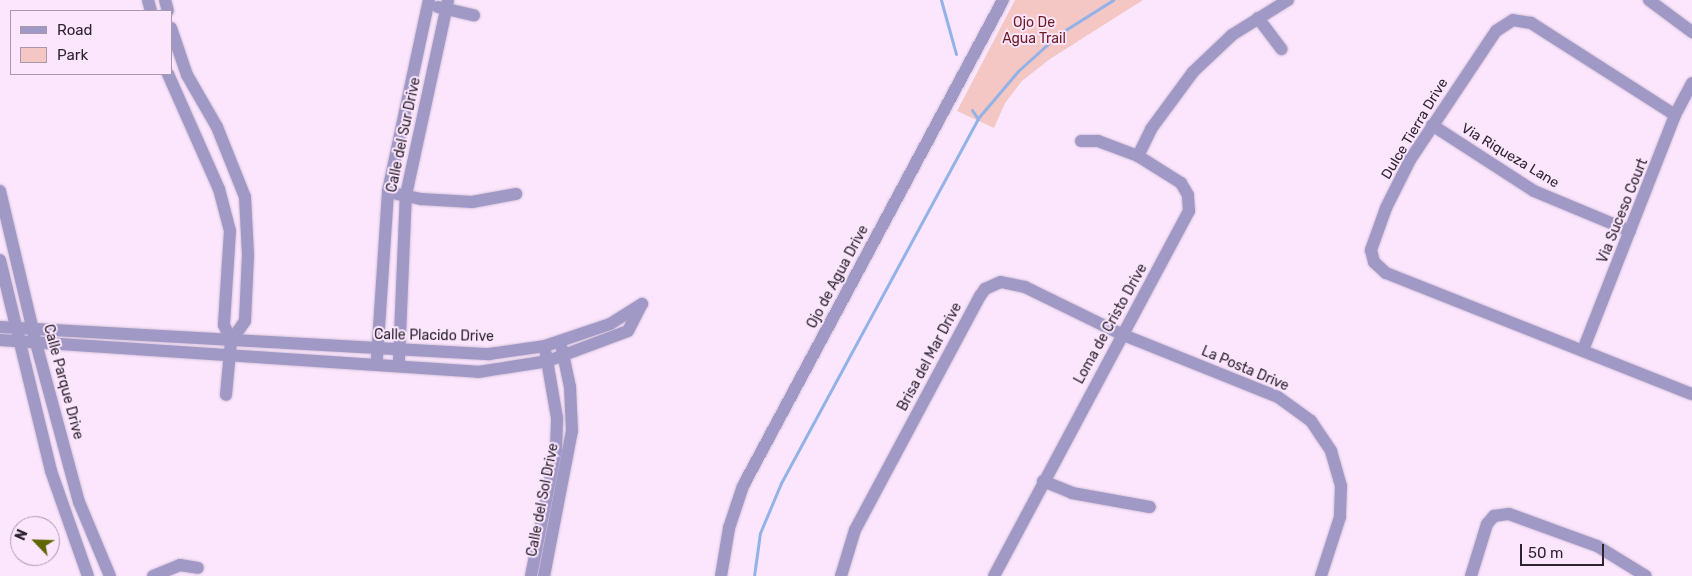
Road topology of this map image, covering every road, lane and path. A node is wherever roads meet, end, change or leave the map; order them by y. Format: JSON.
{"nodes":[{"id":1,"x":1003,"y":0,"type":"edge"},
{"id":2,"x":1288,"y":0,"type":"edge"},
{"id":3,"x":1649,"y":0,"type":"edge"},
{"id":4,"x":429,"y":2,"type":"edge"},
{"id":5,"x":447,"y":5,"type":"edge"},
{"id":6,"x":474,"y":15,"type":"dead end"},
{"id":7,"x":1258,"y":18,"type":"junction"},
{"id":8,"x":172,"y":31,"type":"edge"},
{"id":9,"x":1692,"y":32,"type":"edge"},
{"id":10,"x":1281,"y":49,"type":"dead end"},
{"id":11,"x":168,"y":75,"type":"edge"},
{"id":12,"x":1692,"y":83,"type":"edge"},
{"id":13,"x":1675,"y":115,"type":"junction"},
{"id":14,"x":1432,"y":125,"type":"junction"},
{"id":15,"x":219,"y":133,"type":"junction"},
{"id":16,"x":1081,"y":141,"type":"dead end"},
{"id":17,"x":199,"y":143,"type":"junction"},
{"id":18,"x":1138,"y":156,"type":"junction"},
{"id":19,"x":0,"y":191,"type":"edge"},
{"id":20,"x":388,"y":191,"type":"junction"},
{"id":21,"x":516,"y":194,"type":"dead end"},
{"id":22,"x":406,"y":196,"type":"junction"},
{"id":23,"x":1630,"y":231,"type":"junction"},
{"id":24,"x":1,"y":263,"type":"edge"},
{"id":25,"x":18,"y":263,"type":"junction"},
{"id":26,"x":0,"y":327,"type":"edge"},
{"id":27,"x":16,"y":328,"type":"junction"},
{"id":28,"x":1122,"y":334,"type":"junction"},
{"id":29,"x":116,"y":335,"type":"junction"},
{"id":30,"x":35,"y":336,"type":"junction"},
{"id":31,"x":0,"y":340,"type":"edge"},
{"id":32,"x":19,"y":341,"type":"junction"},
{"id":33,"x":231,"y":341,"type":"junction"},
{"id":34,"x":560,"y":341,"type":"junction"},
{"id":35,"x":545,"y":346,"type":"junction"},
{"id":36,"x":116,"y":348,"type":"junction"},
{"id":37,"x":378,"y":350,"type":"junction"},
{"id":38,"x":1583,"y":350,"type":"junction"},
{"id":39,"x":400,"y":352,"type":"junction"},
{"id":40,"x":230,"y":356,"type":"junction"},
{"id":41,"x":563,"y":356,"type":"junction"},
{"id":42,"x":548,"y":362,"type":"junction"},
{"id":43,"x":377,"y":367,"type":"junction"},
{"id":44,"x":398,"y":368,"type":"junction"},
{"id":45,"x":1692,"y":394,"type":"edge"},
{"id":46,"x":226,"y":395,"type":"dead end"},
{"id":47,"x":70,"y":468,"type":"junction"},
{"id":48,"x":51,"y":471,"type":"junction"},
{"id":49,"x":1043,"y":481,"type":"junction"},
{"id":50,"x":552,"y":504,"type":"junction"},
{"id":51,"x":1150,"y":507,"type":"dead end"},
{"id":52,"x":198,"y":568,"type":"dead end"},
{"id":53,"x":88,"y":576,"type":"edge"},
{"id":54,"x":110,"y":576,"type":"edge"},
{"id":55,"x":153,"y":576,"type":"edge"},
{"id":56,"x":531,"y":576,"type":"edge"},
{"id":57,"x":544,"y":576,"type":"edge"},
{"id":58,"x":721,"y":576,"type":"edge"},
{"id":59,"x":841,"y":576,"type":"edge"},
{"id":60,"x":994,"y":576,"type":"edge"},
{"id":61,"x":1321,"y":576,"type":"edge"},
{"id":62,"x":1471,"y":576,"type":"edge"},
{"id":63,"x":1646,"y":576,"type":"edge"}],
"edges":[{"from":1,"to":58,"type":"street","name":"Ojo de Agua Drive"},
{"from":2,"to":7,"type":"street"},
{"from":3,"to":9,"type":"street"},
{"from":4,"to":5,"type":"street"},
{"from":4,"to":20,"type":"street","name":"Calle del Sur Drive"},
{"from":5,"to":6,"type":"street"},
{"from":5,"to":22,"type":"street","name":"Calle del Sur Drive"},
{"from":7,"to":10,"type":"street"},
{"from":7,"to":18,"type":"street"},
{"from":8,"to":15,"type":"street"},
{"from":11,"to":17,"type":"street"},
{"from":12,"to":13,"type":"street","name":"Via Suceso Court"},
{"from":13,"to":14,"type":"street","name":"Dulce Tierra Drive"},
{"from":13,"to":23,"type":"street","name":"Via Suceso Court"},
{"from":14,"to":23,"type":"street","name":"Via Riqueza Lane"},
{"from":14,"to":38,"type":"street","name":"Dulce Tierra Drive"},
{"from":15,"to":17,"type":"street"},
{"from":15,"to":33,"type":"street"},
{"from":16,"to":18,"type":"street","name":"Loma de Cristo Drive"},
{"from":17,"to":33,"type":"street"},
{"from":18,"to":28,"type":"street","name":"Loma de Cristo Drive"},
{"from":19,"to":25,"type":"street","name":"Calle Parque Drive"},
{"from":20,"to":22,"type":"street"},
{"from":20,"to":37,"type":"street","name":"Calle del Sur Drive"},
{"from":21,"to":22,"type":"street"},
{"from":22,"to":39,"type":"street","name":"Calle del Sur Drive"},
{"from":23,"to":38,"type":"street","name":"Via Suceso Court"},
{"from":24,"to":25,"type":"street"},
{"from":24,"to":27,"type":"street"},
{"from":25,"to":30,"type":"street","name":"Calle Parque Drive"},
{"from":26,"to":27,"type":"street","name":"Calle Placido Drive"},
{"from":27,"to":30,"type":"street","name":"Calle Placido Drive"},
{"from":27,"to":32,"type":"street"},
{"from":28,"to":49,"type":"street","name":"Loma de Cristo Drive"},
{"from":28,"to":59,"type":"street","name":"Brisa del Mar Drive"},
{"from":28,"to":61,"type":"street","name":"La Posta Drive"},
{"from":29,"to":30,"type":"street","name":"Calle Placido Drive"},
{"from":29,"to":33,"type":"street","name":"Calle Placido Drive"},
{"from":29,"to":36,"type":"street"},
{"from":30,"to":32,"type":"street","name":"Calle Placido Drive"},
{"from":30,"to":36,"type":"street","name":"Calle Placido Drive"},
{"from":30,"to":47,"type":"street","name":"Calle Parque Drive"},
{"from":31,"to":32,"type":"street","name":"Calle Placido Drive"},
{"from":32,"to":48,"type":"street"},
{"from":33,"to":37,"type":"street","name":"Calle Placido Drive"},
{"from":33,"to":40,"type":"street"},
{"from":34,"to":35,"type":"street","name":"Calle Placido Drive"},
{"from":34,"to":41,"type":"street","name":"Calle del Sol Drive"},
{"from":34,"to":41,"type":"street","name":"Calle Placido Drive"},
{"from":35,"to":39,"type":"street","name":"Calle Placido Drive"},
{"from":35,"to":42,"type":"street","name":"Calle del Sol Drive"},
{"from":36,"to":40,"type":"street","name":"Calle Placido Drive"},
{"from":37,"to":39,"type":"street","name":"Calle Placido Drive"},
{"from":37,"to":43,"type":"street","name":"Calle del Sur Drive"},
{"from":38,"to":45,"type":"street","name":"Dulce Tierra Drive"},
{"from":39,"to":44,"type":"street","name":"Calle del Sur Drive"},
{"from":40,"to":43,"type":"street","name":"Calle Placido Drive"},
{"from":40,"to":46,"type":"street"},
{"from":41,"to":42,"type":"street","name":"Calle Placido Drive"},
{"from":41,"to":50,"type":"street","name":"Calle del Sol Drive"},
{"from":42,"to":44,"type":"street","name":"Calle Placido Drive"},
{"from":42,"to":50,"type":"street","name":"Calle del Sol Drive"},
{"from":43,"to":44,"type":"street","name":"Calle Placido Drive"},
{"from":47,"to":48,"type":"street"},
{"from":47,"to":54,"type":"street","name":"Calle Parque Drive"},
{"from":48,"to":53,"type":"street"},
{"from":49,"to":51,"type":"street"},
{"from":49,"to":60,"type":"street","name":"Loma de Cristo Drive"},
{"from":50,"to":56,"type":"street","name":"Calle del Sol Drive"},
{"from":50,"to":57,"type":"street","name":"Calle del Sol Drive"},
{"from":52,"to":55,"type":"street"},
{"from":62,"to":63,"type":"street"}]}
